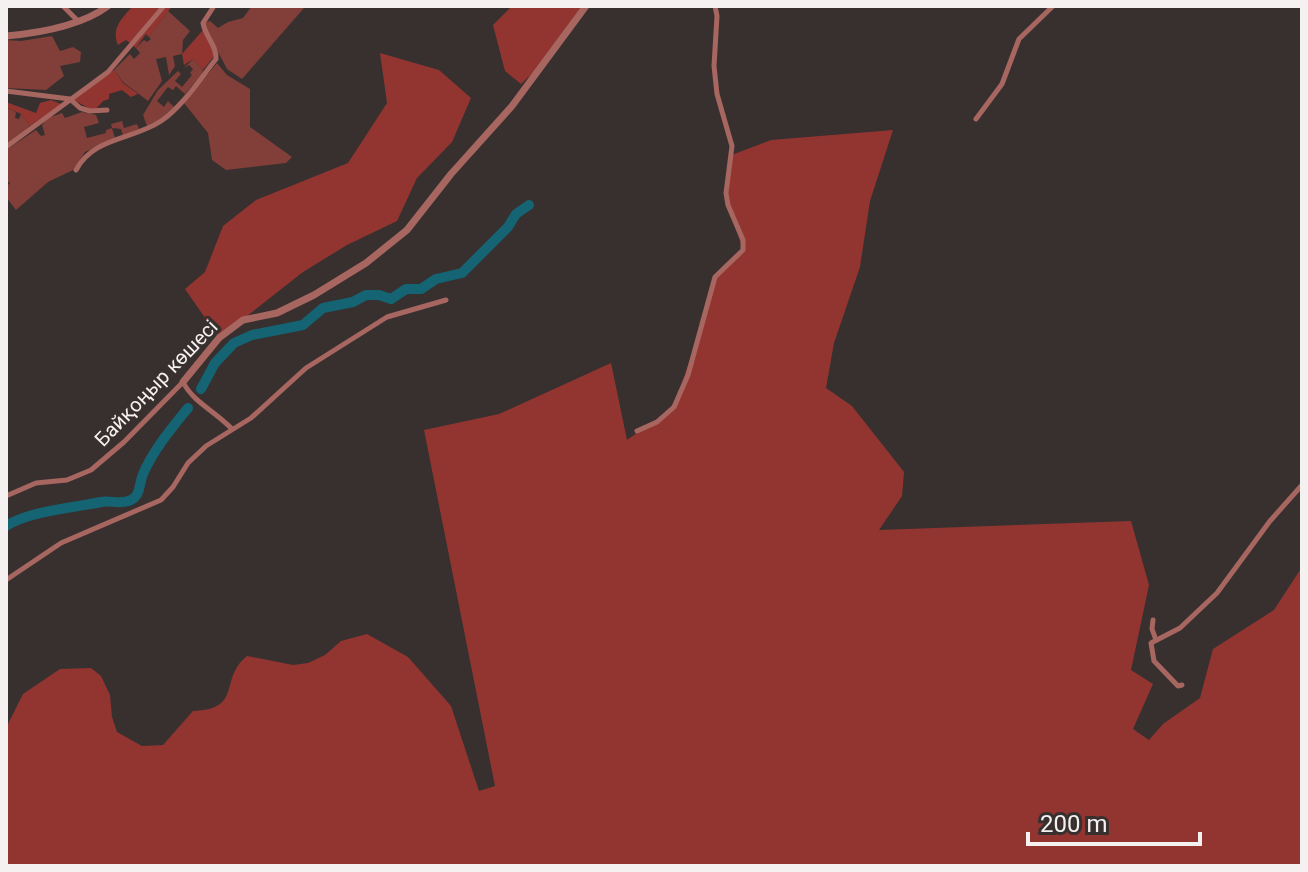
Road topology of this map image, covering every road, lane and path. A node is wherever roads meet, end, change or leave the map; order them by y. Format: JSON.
{"nodes":[{"id":1,"x":63,"y":6,"type":"edge"},
{"id":2,"x":108,"y":6,"type":"edge"},
{"id":3,"x":164,"y":6,"type":"edge"},
{"id":4,"x":214,"y":6,"type":"edge"},
{"id":5,"x":586,"y":6,"type":"edge"},
{"id":6,"x":715,"y":6,"type":"edge"},
{"id":7,"x":1053,"y":6,"type":"edge"},
{"id":8,"x":78,"y":21,"type":"junction"},
{"id":9,"x":6,"y":36,"type":"edge"},
{"id":10,"x":6,"y":91,"type":"edge"},
{"id":11,"x":70,"y":99,"type":"junction"},
{"id":12,"x":107,"y":110,"type":"dead end"},
{"id":13,"x":976,"y":119,"type":"dead end"},
{"id":14,"x":6,"y":147,"type":"edge"},
{"id":15,"x":76,"y":170,"type":"dead end"},
{"id":16,"x":446,"y":300,"type":"dead end"},
{"id":17,"x":183,"y":382,"type":"junction"},
{"id":18,"x":232,"y":429,"type":"junction"},
{"id":19,"x":637,"y":431,"type":"dead end"},
{"id":20,"x":1302,"y":485,"type":"edge"},
{"id":21,"x":6,"y":496,"type":"edge"},
{"id":22,"x":6,"y":580,"type":"edge"},
{"id":23,"x":1153,"y":620,"type":"dead end"},
{"id":24,"x":1156,"y":640,"type":"junction"},
{"id":25,"x":1182,"y":685,"type":"dead end"}],
"edges":[{"from":1,"to":8,"type":"street"},
{"from":2,"to":8,"type":"street"},
{"from":3,"to":11,"type":"street"},
{"from":4,"to":15,"type":"street"},
{"from":5,"to":17,"type":"street","name":"Байқоңыр көшесі"},
{"from":6,"to":19,"type":"street"},
{"from":7,"to":13,"type":"street"},
{"from":8,"to":9,"type":"street"},
{"from":10,"to":11,"type":"street"},
{"from":11,"to":12,"type":"street"},
{"from":11,"to":14,"type":"street"},
{"from":16,"to":18,"type":"street"},
{"from":17,"to":18,"type":"street"},
{"from":17,"to":21,"type":"street","name":"Байқоңыр көшесі"},
{"from":18,"to":22,"type":"street"},
{"from":20,"to":24,"type":"street"},
{"from":23,"to":24,"type":"street"},
{"from":24,"to":25,"type":"street"}]}
